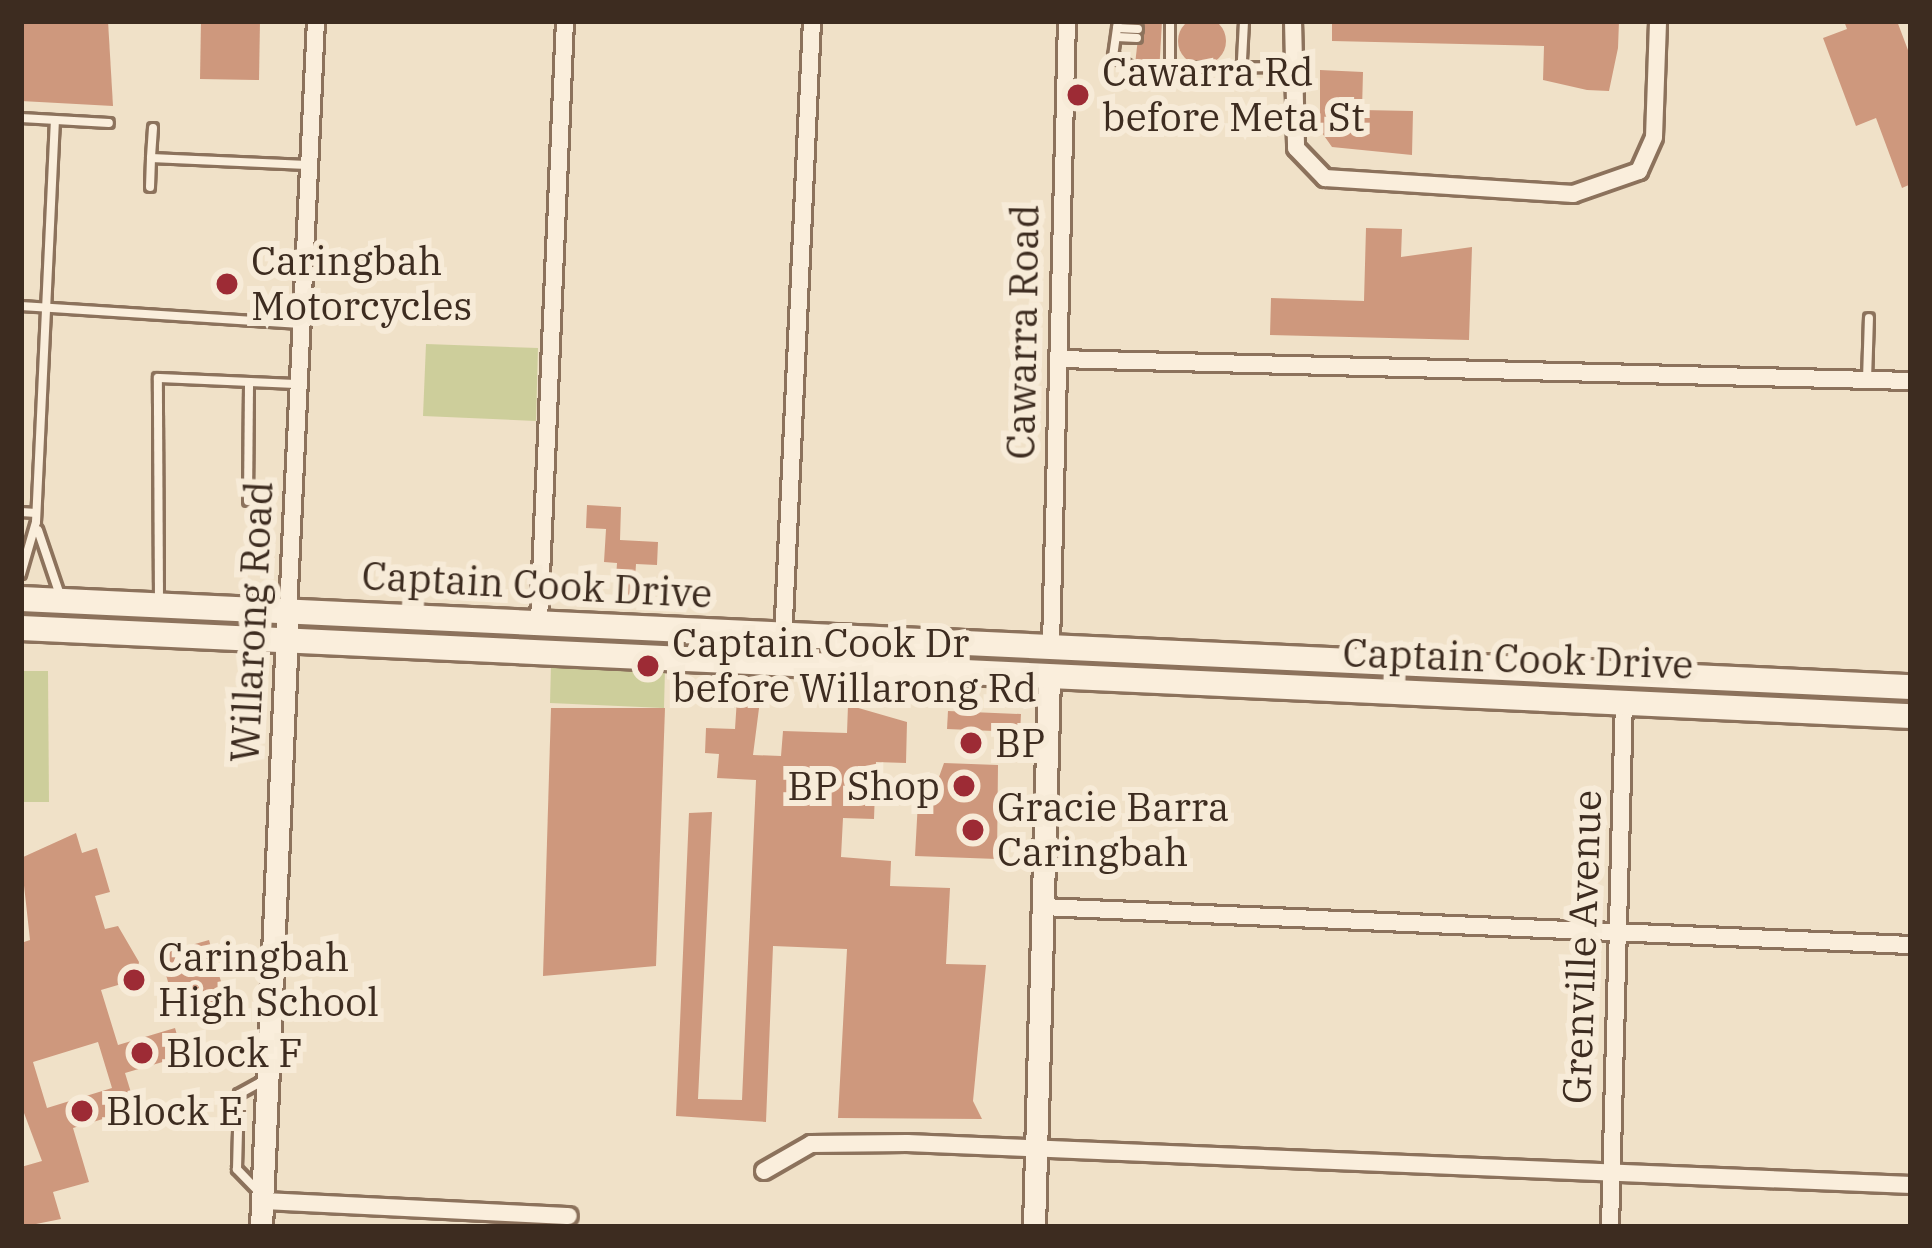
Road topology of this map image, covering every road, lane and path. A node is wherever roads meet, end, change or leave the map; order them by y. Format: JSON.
{"nodes":[{"id":1,"x":316,"y":21,"type":"edge"},
{"id":2,"x":565,"y":21,"type":"edge"},
{"id":3,"x":812,"y":21,"type":"edge"},
{"id":4,"x":1067,"y":21,"type":"edge"},
{"id":5,"x":1244,"y":21,"type":"edge"},
{"id":6,"x":1293,"y":21,"type":"edge"},
{"id":7,"x":1658,"y":21,"type":"edge"},
{"id":8,"x":1166,"y":31,"type":"edge"},
{"id":9,"x":1117,"y":33,"type":"edge"},
{"id":10,"x":1137,"y":33,"type":"dead end"},
{"id":11,"x":1129,"y":60,"type":"dead end"},
{"id":12,"x":1242,"y":60,"type":"dead end"},
{"id":13,"x":1291,"y":68,"type":"junction"},
{"id":14,"x":21,"y":118,"type":"edge"},
{"id":15,"x":55,"y":120,"type":"junction"},
{"id":16,"x":109,"y":124,"type":"dead end"},
{"id":17,"x":153,"y":128,"type":"dead end"},
{"id":18,"x":152,"y":158,"type":"junction"},
{"id":19,"x":309,"y":165,"type":"junction"},
{"id":20,"x":150,"y":187,"type":"dead end"},
{"id":21,"x":21,"y":306,"type":"edge"},
{"id":22,"x":47,"y":310,"type":"junction"},
{"id":23,"x":1869,"y":317,"type":"dead end"},
{"id":24,"x":302,"y":324,"type":"junction"},
{"id":25,"x":1059,"y":359,"type":"junction"},
{"id":26,"x":1867,"y":380,"type":"junction"},
{"id":27,"x":1911,"y":381,"type":"edge"},
{"id":28,"x":249,"y":382,"type":"junction"},
{"id":29,"x":299,"y":385,"type":"junction"},
{"id":30,"x":248,"y":501,"type":"dead end"},
{"id":31,"x":21,"y":512,"type":"edge"},
{"id":32,"x":36,"y":518,"type":"junction"},
{"id":33,"x":21,"y":574,"type":"edge"},
{"id":34,"x":21,"y":599,"type":"edge"},
{"id":35,"x":63,"y":601,"type":"junction"},
{"id":36,"x":160,"y":604,"type":"junction"},
{"id":37,"x":288,"y":610,"type":"junction"},
{"id":38,"x":539,"y":621,"type":"junction"},
{"id":39,"x":21,"y":628,"type":"edge"},
{"id":40,"x":784,"y":632,"type":"junction"},
{"id":41,"x":286,"y":643,"type":"junction"},
{"id":42,"x":1051,"y":644,"type":"junction"},
{"id":43,"x":782,"y":662,"type":"junction"},
{"id":44,"x":1622,"y":670,"type":"junction"},
{"id":45,"x":1049,"y":675,"type":"junction"},
{"id":46,"x":1911,"y":687,"type":"edge"},
{"id":47,"x":1624,"y":699,"type":"junction"},
{"id":48,"x":1911,"y":716,"type":"edge"},
{"id":49,"x":1043,"y":907,"type":"junction"},
{"id":50,"x":1618,"y":934,"type":"junction"},
{"id":51,"x":1911,"y":945,"type":"edge"},
{"id":52,"x":1036,"y":1146,"type":"junction"},
{"id":53,"x":764,"y":1171,"type":"dead end"},
{"id":54,"x":1612,"y":1171,"type":"junction"},
{"id":55,"x":1911,"y":1185,"type":"edge"},
{"id":56,"x":262,"y":1198,"type":"junction"},
{"id":57,"x":569,"y":1216,"type":"dead end"},
{"id":58,"x":261,"y":1227,"type":"edge"},
{"id":59,"x":1034,"y":1227,"type":"edge"},
{"id":60,"x":1610,"y":1227,"type":"edge"}],
"edges":[{"from":1,"to":19,"type":"street","name":"Willarong Road"},
{"from":2,"to":38,"type":"street"},
{"from":3,"to":40,"type":"street"},
{"from":4,"to":25,"type":"street","name":"Cawarra Road"},
{"from":5,"to":12,"type":"lane"},
{"from":6,"to":13,"type":"street"},
{"from":7,"to":13,"type":"street"},
{"from":8,"to":13,"type":"lane"},
{"from":9,"to":10,"type":"lane"},
{"from":9,"to":11,"type":"lane"},
{"from":14,"to":15,"type":"lane"},
{"from":15,"to":16,"type":"lane"},
{"from":15,"to":22,"type":"lane"},
{"from":17,"to":18,"type":"lane"},
{"from":18,"to":19,"type":"lane"},
{"from":18,"to":20,"type":"lane"},
{"from":19,"to":24,"type":"street","name":"Willarong Road"},
{"from":21,"to":22,"type":"lane"},
{"from":22,"to":24,"type":"lane"},
{"from":22,"to":32,"type":"lane"},
{"from":23,"to":26,"type":"lane"},
{"from":24,"to":29,"type":"street","name":"Willarong Road"},
{"from":25,"to":26,"type":"street"},
{"from":25,"to":42,"type":"street","name":"Cawarra Road"},
{"from":26,"to":27,"type":"street"},
{"from":28,"to":29,"type":"lane"},
{"from":28,"to":30,"type":"lane"},
{"from":28,"to":36,"type":"lane"},
{"from":29,"to":37,"type":"street","name":"Willarong Road"},
{"from":31,"to":32,"type":"lane"},
{"from":32,"to":33,"type":"lane"},
{"from":32,"to":35,"type":"lane"},
{"from":34,"to":35,"type":"main road","name":"Captain Cook Drive"},
{"from":35,"to":36,"type":"main road","name":"Captain Cook Drive"},
{"from":36,"to":37,"type":"main road","name":"Captain Cook Drive"},
{"from":37,"to":38,"type":"main road","name":"Captain Cook Drive"},
{"from":37,"to":41,"type":"street","name":"Willarong Road"},
{"from":38,"to":40,"type":"main road","name":"Captain Cook Drive"},
{"from":39,"to":41,"type":"main road","name":"Captain Cook Drive"},
{"from":40,"to":42,"type":"main road","name":"Captain Cook Drive"},
{"from":40,"to":43,"type":"street"},
{"from":41,"to":43,"type":"main road","name":"Captain Cook Drive"},
{"from":41,"to":56,"type":"street","name":"Willarong Road"},
{"from":42,"to":44,"type":"main road","name":"Captain Cook Drive"},
{"from":42,"to":45,"type":"main road"},
{"from":43,"to":45,"type":"main road","name":"Captain Cook Drive"},
{"from":44,"to":46,"type":"main road","name":"Captain Cook Drive"},
{"from":44,"to":47,"type":"main road","name":"Grenville Avenue"},
{"from":45,"to":47,"type":"main road","name":"Captain Cook Drive"},
{"from":45,"to":49,"type":"street"},
{"from":47,"to":48,"type":"main road","name":"Captain Cook Drive"},
{"from":47,"to":50,"type":"street","name":"Grenville Avenue"},
{"from":49,"to":50,"type":"street"},
{"from":49,"to":52,"type":"street"},
{"from":50,"to":51,"type":"street"},
{"from":50,"to":54,"type":"street","name":"Grenville Avenue"},
{"from":52,"to":53,"type":"street"},
{"from":52,"to":54,"type":"street"},
{"from":52,"to":59,"type":"street"},
{"from":54,"to":55,"type":"street"},
{"from":54,"to":60,"type":"street","name":"Grenville Avenue"},
{"from":56,"to":57,"type":"street"},
{"from":56,"to":58,"type":"street","name":"Willarong Road"}]}
